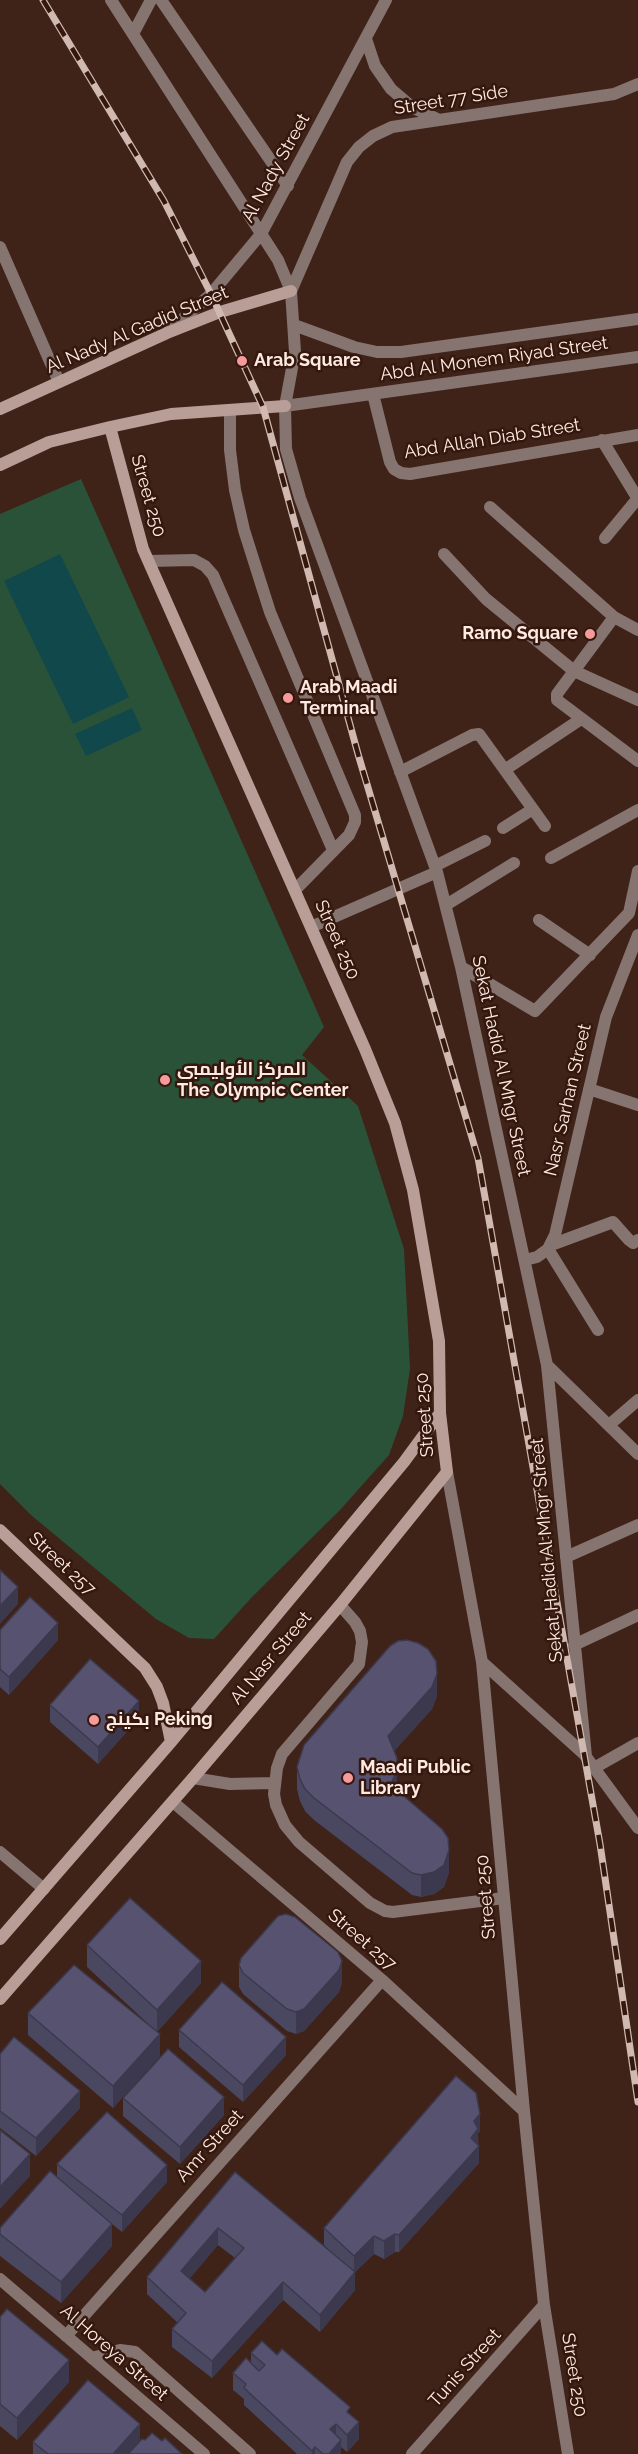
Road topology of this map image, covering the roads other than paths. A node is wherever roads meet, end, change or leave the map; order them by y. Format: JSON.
{"nodes":[{"id":1,"x":111,"y":0,"type":"edge"},
{"id":2,"x":151,"y":0,"type":"edge"},
{"id":3,"x":160,"y":0,"type":"edge"},
{"id":4,"x":386,"y":0,"type":"edge"},
{"id":5,"x":133,"y":34,"type":"junction"},
{"id":6,"x":366,"y":39,"type":"junction"},
{"id":7,"x":638,"y":84,"type":"edge"},
{"id":8,"x":437,"y":119,"type":"junction"},
{"id":9,"x":288,"y":186,"type":"junction"},
{"id":10,"x":261,"y":234,"type":"junction"},
{"id":11,"x":0,"y":247,"type":"edge"},
{"id":12,"x":291,"y":291,"type":"junction"},
{"id":13,"x":638,"y":319,"type":"edge"},
{"id":14,"x":294,"y":325,"type":"junction"},
{"id":15,"x":167,"y":333,"type":"junction"},
{"id":16,"x":638,"y":357,"type":"edge"},
{"id":17,"x":59,"y":382,"type":"junction"},
{"id":18,"x":374,"y":394,"type":"junction"},
{"id":19,"x":285,"y":406,"type":"junction"},
{"id":20,"x":0,"y":409,"type":"edge"},
{"id":21,"x":230,"y":410,"type":"junction"},
{"id":22,"x":110,"y":427,"type":"junction"},
{"id":23,"x":638,"y":435,"type":"edge"},
{"id":24,"x":602,"y":440,"type":"junction"},
{"id":25,"x":0,"y":465,"type":"edge"},
{"id":26,"x":638,"y":498,"type":"edge"},
{"id":27,"x":490,"y":507,"type":"dead end"},
{"id":28,"x":605,"y":538,"type":"dead end"},
{"id":29,"x":444,"y":554,"type":"dead end"},
{"id":30,"x":149,"y":561,"type":"junction"},
{"id":31,"x":614,"y":617,"type":"junction"},
{"id":32,"x":638,"y":630,"type":"edge"},
{"id":33,"x":574,"y":671,"type":"junction"},
{"id":34,"x":638,"y":700,"type":"edge"},
{"id":35,"x":581,"y":719,"type":"junction"},
{"id":36,"x":638,"y":761,"type":"edge"},
{"id":37,"x":506,"y":769,"type":"junction"},
{"id":38,"x":400,"y":772,"type":"junction"},
{"id":39,"x":533,"y":809,"type":"junction"},
{"id":40,"x":638,"y":810,"type":"edge"},
{"id":41,"x":545,"y":826,"type":"dead end"},
{"id":42,"x":503,"y":828,"type":"dead end"},
{"id":43,"x":485,"y":841,"type":"dead end"},
{"id":44,"x":333,"y":850,"type":"junction"},
{"id":45,"x":551,"y":858,"type":"dead end"},
{"id":46,"x":514,"y":863,"type":"dead end"},
{"id":47,"x":436,"y":869,"type":"junction"},
{"id":48,"x":638,"y":871,"type":"edge"},
{"id":49,"x":295,"y":890,"type":"junction"},
{"id":50,"x":446,"y":905,"type":"junction"},
{"id":51,"x":629,"y":913,"type":"junction"},
{"id":52,"x":539,"y":920,"type":"dead end"},
{"id":53,"x":311,"y":927,"type":"junction"},
{"id":54,"x":638,"y":934,"type":"edge"},
{"id":55,"x":590,"y":954,"type":"junction"},
{"id":56,"x":461,"y":968,"type":"junction"},
{"id":57,"x":590,"y":1089,"type":"junction"},
{"id":58,"x":638,"y":1106,"type":"edge"},
{"id":59,"x":638,"y":1240,"type":"edge"},
{"id":60,"x":549,"y":1247,"type":"junction"},
{"id":61,"x":525,"y":1260,"type":"junction"},
{"id":62,"x":598,"y":1330,"type":"dead end"},
{"id":63,"x":548,"y":1365,"type":"junction"},
{"id":64,"x":638,"y":1400,"type":"edge"},
{"id":65,"x":440,"y":1413,"type":"junction"},
{"id":66,"x":609,"y":1425,"type":"junction"},
{"id":67,"x":638,"y":1454,"type":"edge"},
{"id":68,"x":447,"y":1472,"type":"junction"},
{"id":69,"x":638,"y":1525,"type":"edge"},
{"id":70,"x":0,"y":1530,"type":"edge"},
{"id":71,"x":566,"y":1557,"type":"junction"},
{"id":72,"x":340,"y":1605,"type":"junction"},
{"id":73,"x":638,"y":1615,"type":"edge"},
{"id":74,"x":574,"y":1645,"type":"junction"},
{"id":75,"x":483,"y":1662,"type":"junction"},
{"id":76,"x":171,"y":1742,"type":"junction"},
{"id":77,"x":638,"y":1743,"type":"edge"},
{"id":78,"x":586,"y":1756,"type":"junction"},
{"id":79,"x":594,"y":1768,"type":"junction"},
{"id":80,"x":193,"y":1778,"type":"junction"},
{"id":81,"x":274,"y":1783,"type":"junction"},
{"id":82,"x":173,"y":1802,"type":"junction"},
{"id":83,"x":638,"y":1828,"type":"edge"},
{"id":84,"x":0,"y":1852,"type":"edge"},
{"id":85,"x":44,"y":1888,"type":"junction"},
{"id":86,"x":504,"y":1898,"type":"junction"},
{"id":87,"x":0,"y":1939,"type":"edge"},
{"id":88,"x":382,"y":1980,"type":"junction"},
{"id":89,"x":0,"y":1999,"type":"edge"},
{"id":90,"x":524,"y":2111,"type":"junction"},
{"id":91,"x":0,"y":2279,"type":"edge"},
{"id":92,"x":544,"y":2305,"type":"junction"},
{"id":93,"x":66,"y":2336,"type":"junction"},
{"id":94,"x":92,"y":2358,"type":"junction"},
{"id":95,"x":204,"y":2454,"type":"edge"},
{"id":96,"x":250,"y":2454,"type":"edge"},
{"id":97,"x":412,"y":2454,"type":"edge"},
{"id":98,"x":568,"y":2454,"type":"edge"}],
"edges":[{"from":1,"to":5,"type":"street"},
{"from":2,"to":5,"type":"street"},
{"from":3,"to":9,"type":"street"},
{"from":4,"to":6,"type":"street","name":"Al Nady Street"},
{"from":5,"to":10,"type":"street"},
{"from":6,"to":8,"type":"street"},
{"from":6,"to":9,"type":"street","name":"Al Nady Street"},
{"from":7,"to":8,"type":"street","name":"Street 77 Side"},
{"from":8,"to":12,"type":"street","name":"Street 77 Side"},
{"from":9,"to":10,"type":"street","name":"Al Nady Street"},
{"from":10,"to":12,"type":"street"},
{"from":10,"to":15,"type":"street","name":"Al Nady Street"},
{"from":11,"to":17,"type":"street"},
{"from":12,"to":14,"type":"street"},
{"from":12,"to":15,"type":"street","name":"Al Nady Al Gadid Street"},
{"from":13,"to":14,"type":"street","name":"Abd Al Monem Riyad Street"},
{"from":14,"to":19,"type":"street"},
{"from":15,"to":17,"type":"street","name":"Al Nady Al Gadid Street"},
{"from":16,"to":18,"type":"street","name":"Abd Al Monem Riyad Street"},
{"from":17,"to":20,"type":"street","name":"Al Nady Al Gadid Street"},
{"from":18,"to":19,"type":"street","name":"Abd Al Monem Riyad Street"},
{"from":18,"to":24,"type":"street","name":"Abd Allah Diab Street"},
{"from":19,"to":21,"type":"street"},
{"from":19,"to":38,"type":"street","name":"Sekat Hadid Al Mhgr Street"},
{"from":21,"to":22,"type":"street"},
{"from":21,"to":44,"type":"street"},
{"from":22,"to":25,"type":"street"},
{"from":22,"to":30,"type":"street","name":"Street 250"},
{"from":23,"to":24,"type":"street","name":"Abd Allah Diab Street"},
{"from":24,"to":26,"type":"street"},
{"from":26,"to":28,"type":"street"},
{"from":27,"to":31,"type":"street"},
{"from":29,"to":33,"type":"street"},
{"from":30,"to":44,"type":"street"},
{"from":30,"to":49,"type":"street","name":"Street 250"},
{"from":31,"to":32,"type":"street"},
{"from":31,"to":33,"type":"street"},
{"from":33,"to":34,"type":"street"},
{"from":33,"to":35,"type":"street"},
{"from":35,"to":36,"type":"street"},
{"from":35,"to":37,"type":"street"},
{"from":37,"to":38,"type":"street"},
{"from":37,"to":39,"type":"street"},
{"from":38,"to":47,"type":"street","name":"Sekat Hadid Al Mhgr Street"},
{"from":39,"to":41,"type":"street"},
{"from":39,"to":42,"type":"street"},
{"from":40,"to":45,"type":"street"},
{"from":43,"to":47,"type":"street"},
{"from":44,"to":49,"type":"street"},
{"from":46,"to":50,"type":"street"},
{"from":47,"to":50,"type":"street","name":"Sekat Hadid Al Mhgr Street"},
{"from":47,"to":53,"type":"street"},
{"from":48,"to":51,"type":"street"},
{"from":49,"to":53,"type":"street","name":"Street 250"},
{"from":50,"to":56,"type":"street","name":"Sekat Hadid Al Mhgr Street"},
{"from":51,"to":54,"type":"street"},
{"from":51,"to":55,"type":"street"},
{"from":52,"to":55,"type":"street"},
{"from":53,"to":65,"type":"street","name":"Street 250"},
{"from":54,"to":57,"type":"street","name":"Nasr Sarhan Street"},
{"from":55,"to":56,"type":"street"},
{"from":56,"to":61,"type":"street","name":"Sekat Hadid Al Mhgr Street"},
{"from":57,"to":58,"type":"street"},
{"from":57,"to":60,"type":"street","name":"Nasr Sarhan Street"},
{"from":59,"to":60,"type":"street"},
{"from":60,"to":61,"type":"street"},
{"from":60,"to":62,"type":"street"},
{"from":61,"to":63,"type":"street","name":"Sekat Hadid Al Mhgr Street"},
{"from":63,"to":66,"type":"street"},
{"from":63,"to":71,"type":"street","name":"Sekat Hadid Al Mhgr Street"},
{"from":64,"to":66,"type":"street"},
{"from":65,"to":68,"type":"street","name":"Street 250"},
{"from":65,"to":76,"type":"street","name":"Al Nasr Street"},
{"from":66,"to":67,"type":"street"},
{"from":68,"to":72,"type":"street","name":"Al Nasr Street"},
{"from":68,"to":75,"type":"street","name":"Street 250"},
{"from":69,"to":71,"type":"street"},
{"from":70,"to":76,"type":"street","name":"Street 257"},
{"from":71,"to":74,"type":"street","name":"Sekat Hadid Al Mhgr Street"},
{"from":72,"to":80,"type":"street","name":"Al Nasr Street"},
{"from":72,"to":81,"type":"street"},
{"from":73,"to":74,"type":"street"},
{"from":74,"to":78,"type":"street","name":"Sekat Hadid Al Mhgr Street"},
{"from":75,"to":78,"type":"street"},
{"from":75,"to":86,"type":"street","name":"Street 250"},
{"from":76,"to":85,"type":"street","name":"Al Nasr Street"},
{"from":77,"to":79,"type":"street"},
{"from":78,"to":79,"type":"street"},
{"from":79,"to":83,"type":"street"},
{"from":80,"to":81,"type":"street"},
{"from":80,"to":82,"type":"street","name":"Al Nasr Street"},
{"from":81,"to":86,"type":"street"},
{"from":82,"to":88,"type":"street","name":"Street 257"},
{"from":82,"to":89,"type":"street","name":"Al Nasr Street"},
{"from":84,"to":85,"type":"street"},
{"from":85,"to":87,"type":"street","name":"Al Nasr Street"},
{"from":86,"to":90,"type":"street","name":"Street 250"},
{"from":88,"to":90,"type":"street","name":"Street 257"},
{"from":88,"to":93,"type":"street","name":"Amr Street"},
{"from":90,"to":92,"type":"street","name":"Street 250"},
{"from":91,"to":93,"type":"street","name":"Al Horeya Street"},
{"from":92,"to":97,"type":"street","name":"Tunis Street"},
{"from":92,"to":98,"type":"street","name":"Street 250"},
{"from":93,"to":94,"type":"street","name":"Al Horeya Street"},
{"from":94,"to":95,"type":"street","name":"Al Horeya Street"},
{"from":94,"to":96,"type":"street"}]}
